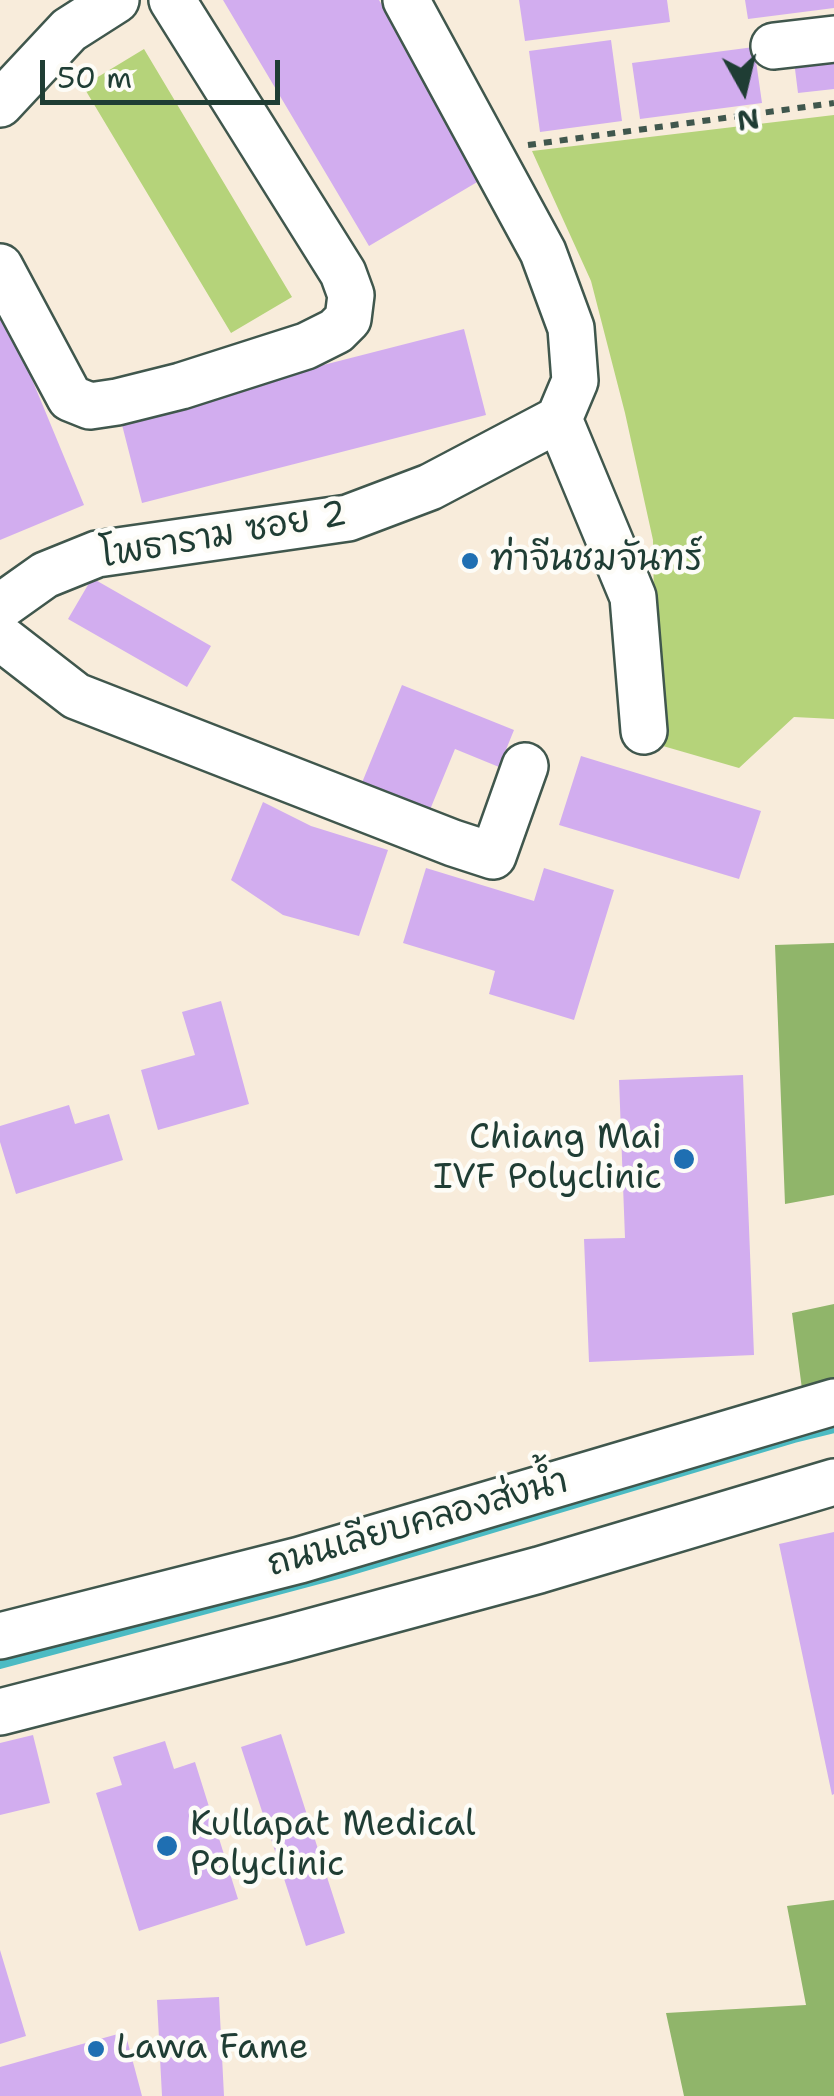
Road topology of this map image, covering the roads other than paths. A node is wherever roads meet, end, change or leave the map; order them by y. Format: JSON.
{"nodes":[{"id":1,"x":116,"y":0,"type":"edge"},
{"id":2,"x":172,"y":0,"type":"edge"},
{"id":3,"x":406,"y":0,"type":"edge"},
{"id":4,"x":834,"y":39,"type":"edge"},
{"id":5,"x":774,"y":46,"type":"dead end"},
{"id":6,"x":0,"y":104,"type":"edge"},
{"id":7,"x":0,"y":267,"type":"edge"},
{"id":8,"x":560,"y":419,"type":"junction"},
{"id":9,"x":0,"y":606,"type":"edge"},
{"id":10,"x":0,"y":637,"type":"edge"},
{"id":11,"x":644,"y":731,"type":"dead end"},
{"id":12,"x":525,"y":766,"type":"dead end"},
{"id":13,"x":834,"y":1402,"type":"edge"},
{"id":14,"x":834,"y":1482,"type":"edge"},
{"id":15,"x":0,"y":1636,"type":"edge"},
{"id":16,"x":0,"y":1712,"type":"edge"}],
"edges":[{"from":1,"to":6,"type":"street"},
{"from":2,"to":7,"type":"street"},
{"from":3,"to":8,"type":"street"},
{"from":4,"to":5,"type":"street"},
{"from":8,"to":9,"type":"street","name":"โพธาราม ซอย 2"},
{"from":8,"to":11,"type":"street"},
{"from":10,"to":12,"type":"street"},
{"from":13,"to":15,"type":"street","name":"ถนนเลียบคลองส่งน้ำ"},
{"from":14,"to":16,"type":"street"}]}
